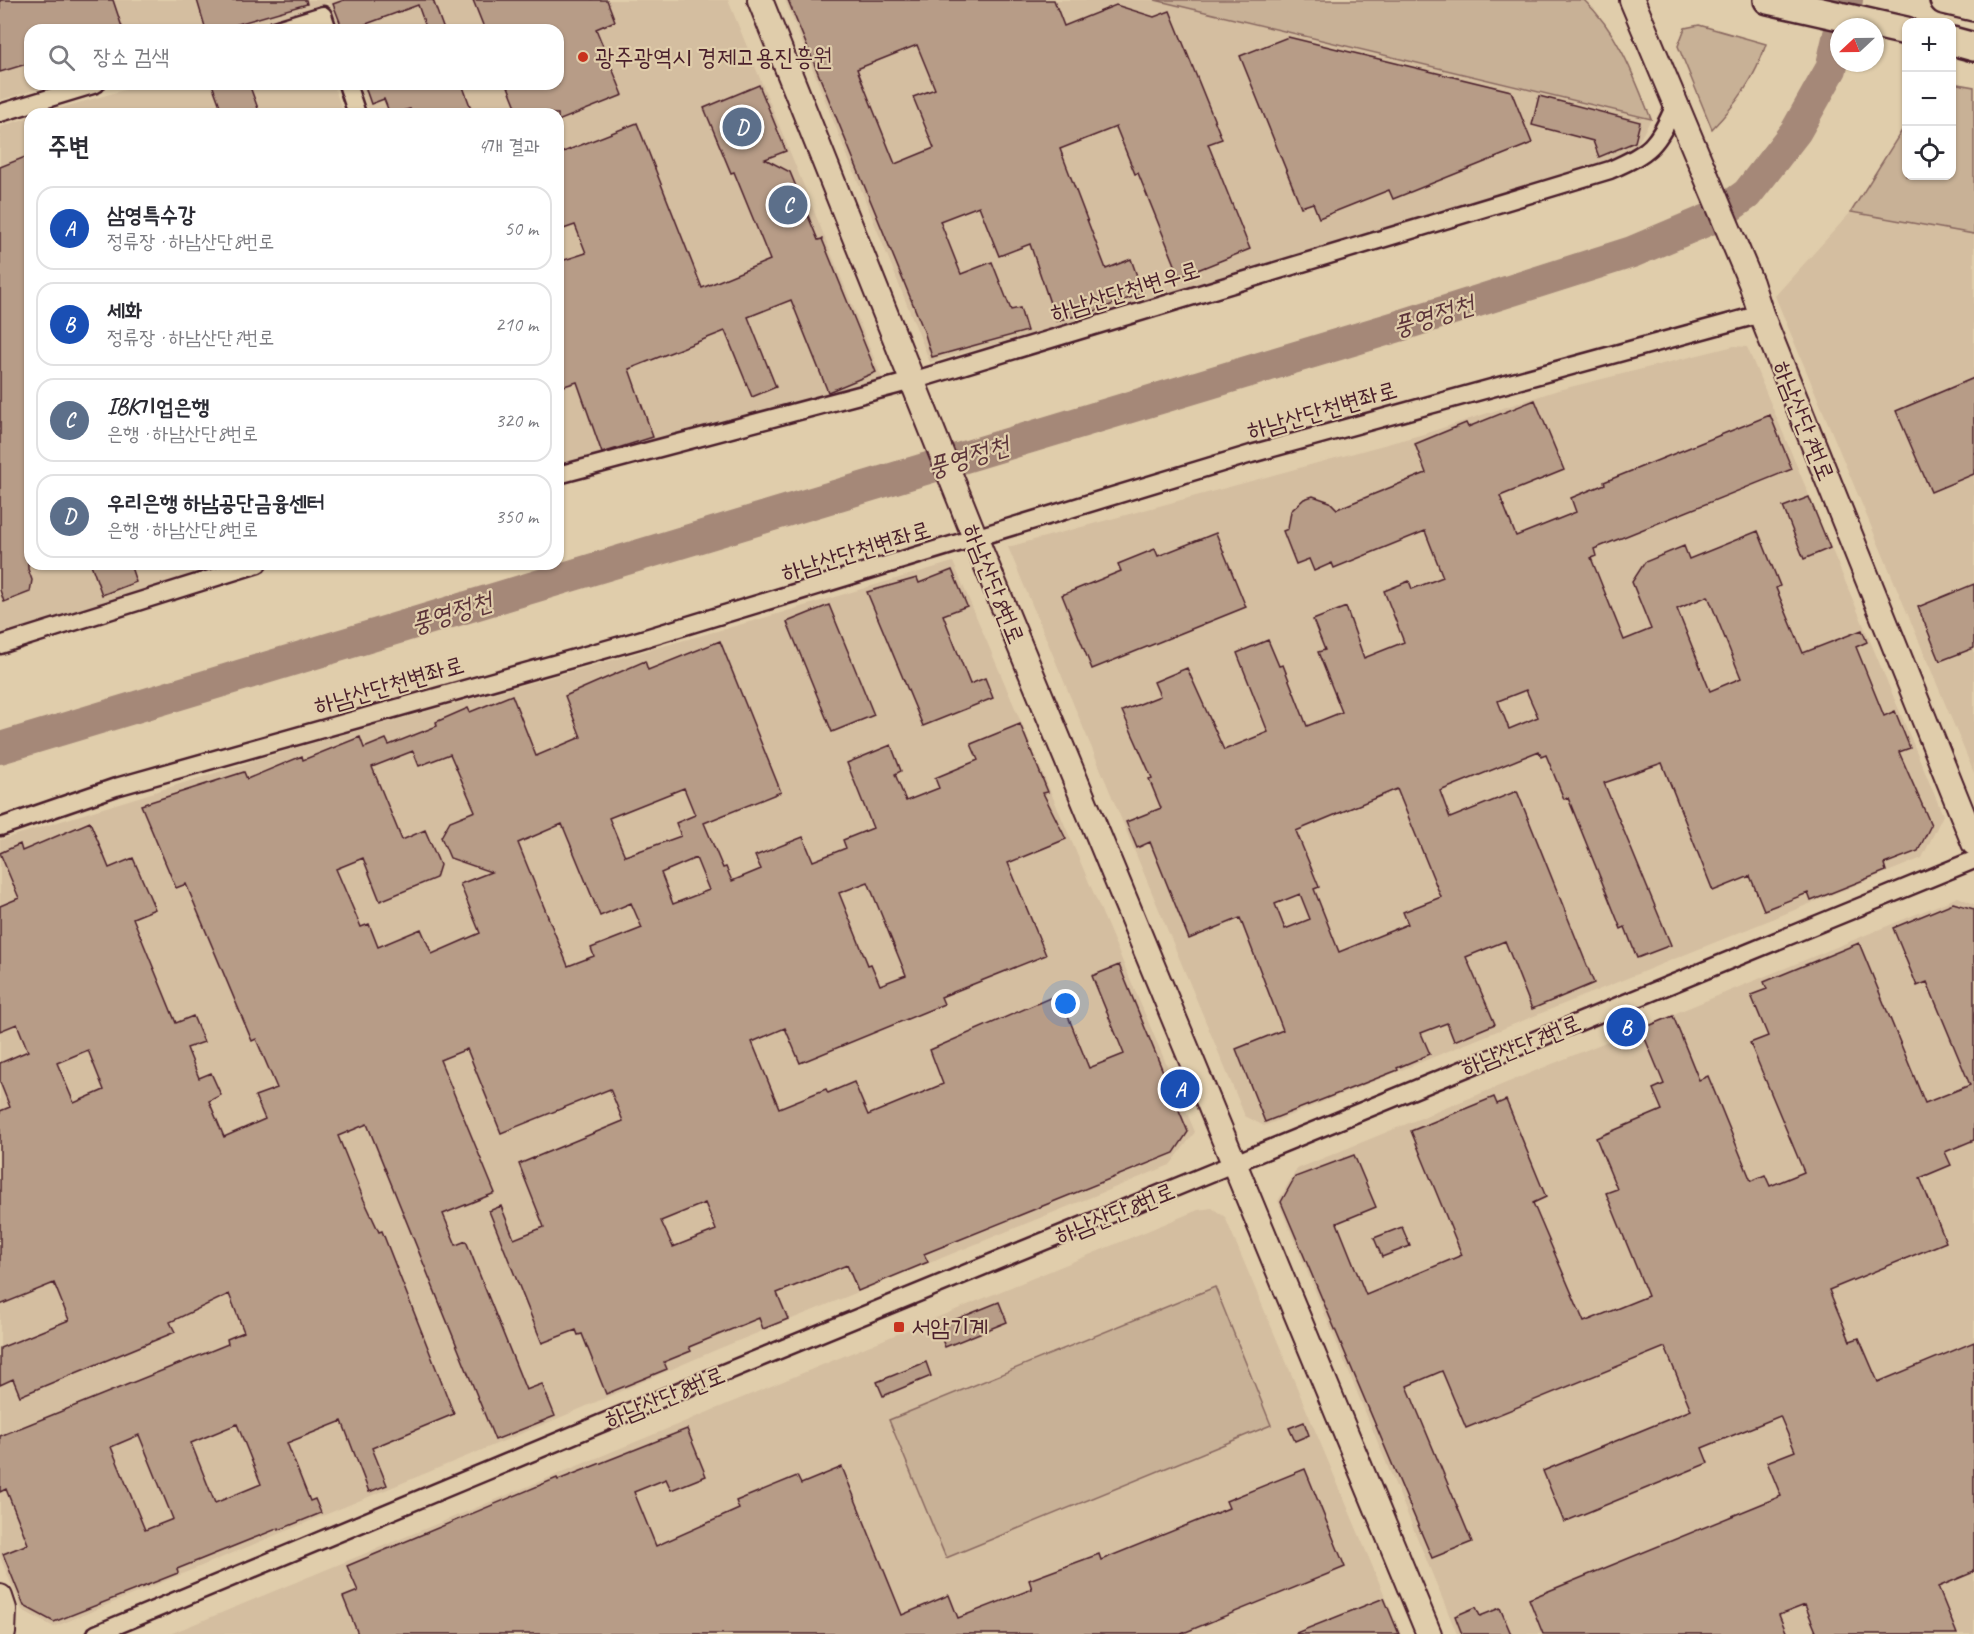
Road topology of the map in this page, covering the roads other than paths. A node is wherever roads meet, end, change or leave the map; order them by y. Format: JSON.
{"nodes":[{"id":1,"x":760,"y":0,"type":"edge"},
{"id":2,"x":1632,"y":0,"type":"edge"},
{"id":3,"x":1768,"y":0,"type":"edge"},
{"id":4,"x":293,"y":24,"type":"edge"},
{"id":5,"x":326,"y":24,"type":"edge"},
{"id":6,"x":1902,"y":30,"type":"edge"},
{"id":7,"x":1956,"y":42,"type":"edge"},
{"id":8,"x":1974,"y":47,"type":"edge"},
{"id":9,"x":76,"y":90,"type":"edge"},
{"id":10,"x":349,"y":90,"type":"edge"},
{"id":11,"x":1675,"y":105,"type":"junction"},
{"id":12,"x":355,"y":108,"type":"edge"},
{"id":13,"x":0,"y":113,"type":"edge"},
{"id":14,"x":1761,"y":314,"type":"junction"},
{"id":15,"x":915,"y":387,"type":"junction"},
{"id":16,"x":564,"y":475,"type":"edge"},
{"id":17,"x":973,"y":533,"type":"junction"},
{"id":18,"x":239,"y":570,"type":"edge"},
{"id":19,"x":0,"y":645,"type":"edge"},
{"id":20,"x":0,"y":827,"type":"edge"},
{"id":21,"x":1974,"y":843,"type":"edge"},
{"id":22,"x":1974,"y":860,"type":"edge"},
{"id":23,"x":1236,"y":1164,"type":"junction"},
{"id":24,"x":0,"y":1597,"type":"edge"},
{"id":25,"x":2,"y":1632,"type":"edge"},
{"id":26,"x":96,"y":1634,"type":"edge"},
{"id":27,"x":1429,"y":1634,"type":"edge"}],
"edges":[{"from":1,"to":15,"type":"street","name":"하남산단8번로"},
{"from":2,"to":11,"type":"street","name":"하남산단7번로"},
{"from":3,"to":6,"type":"main road"},
{"from":4,"to":5,"type":"street"},
{"from":7,"to":8,"type":"main road"},
{"from":9,"to":13,"type":"street"},
{"from":10,"to":12,"type":"street"},
{"from":11,"to":14,"type":"street","name":"하남산단7번로"},
{"from":11,"to":15,"type":"street","name":"하남산단천변우로"},
{"from":14,"to":17,"type":"street","name":"하남산단천변좌로"},
{"from":14,"to":21,"type":"street","name":"하남산단7번로"},
{"from":15,"to":16,"type":"street","name":"하남산단천변우로"},
{"from":15,"to":17,"type":"street","name":"하남산단8번로"},
{"from":17,"to":20,"type":"street","name":"하남산단천변좌로"},
{"from":17,"to":23,"type":"street","name":"하남산단8번로"},
{"from":18,"to":19,"type":"street"},
{"from":22,"to":23,"type":"street","name":"하남산단7번로"},
{"from":23,"to":26,"type":"street","name":"하남산단8번로"},
{"from":23,"to":27,"type":"street","name":"하남산단8번로"},
{"from":24,"to":25,"type":"street"}]}
